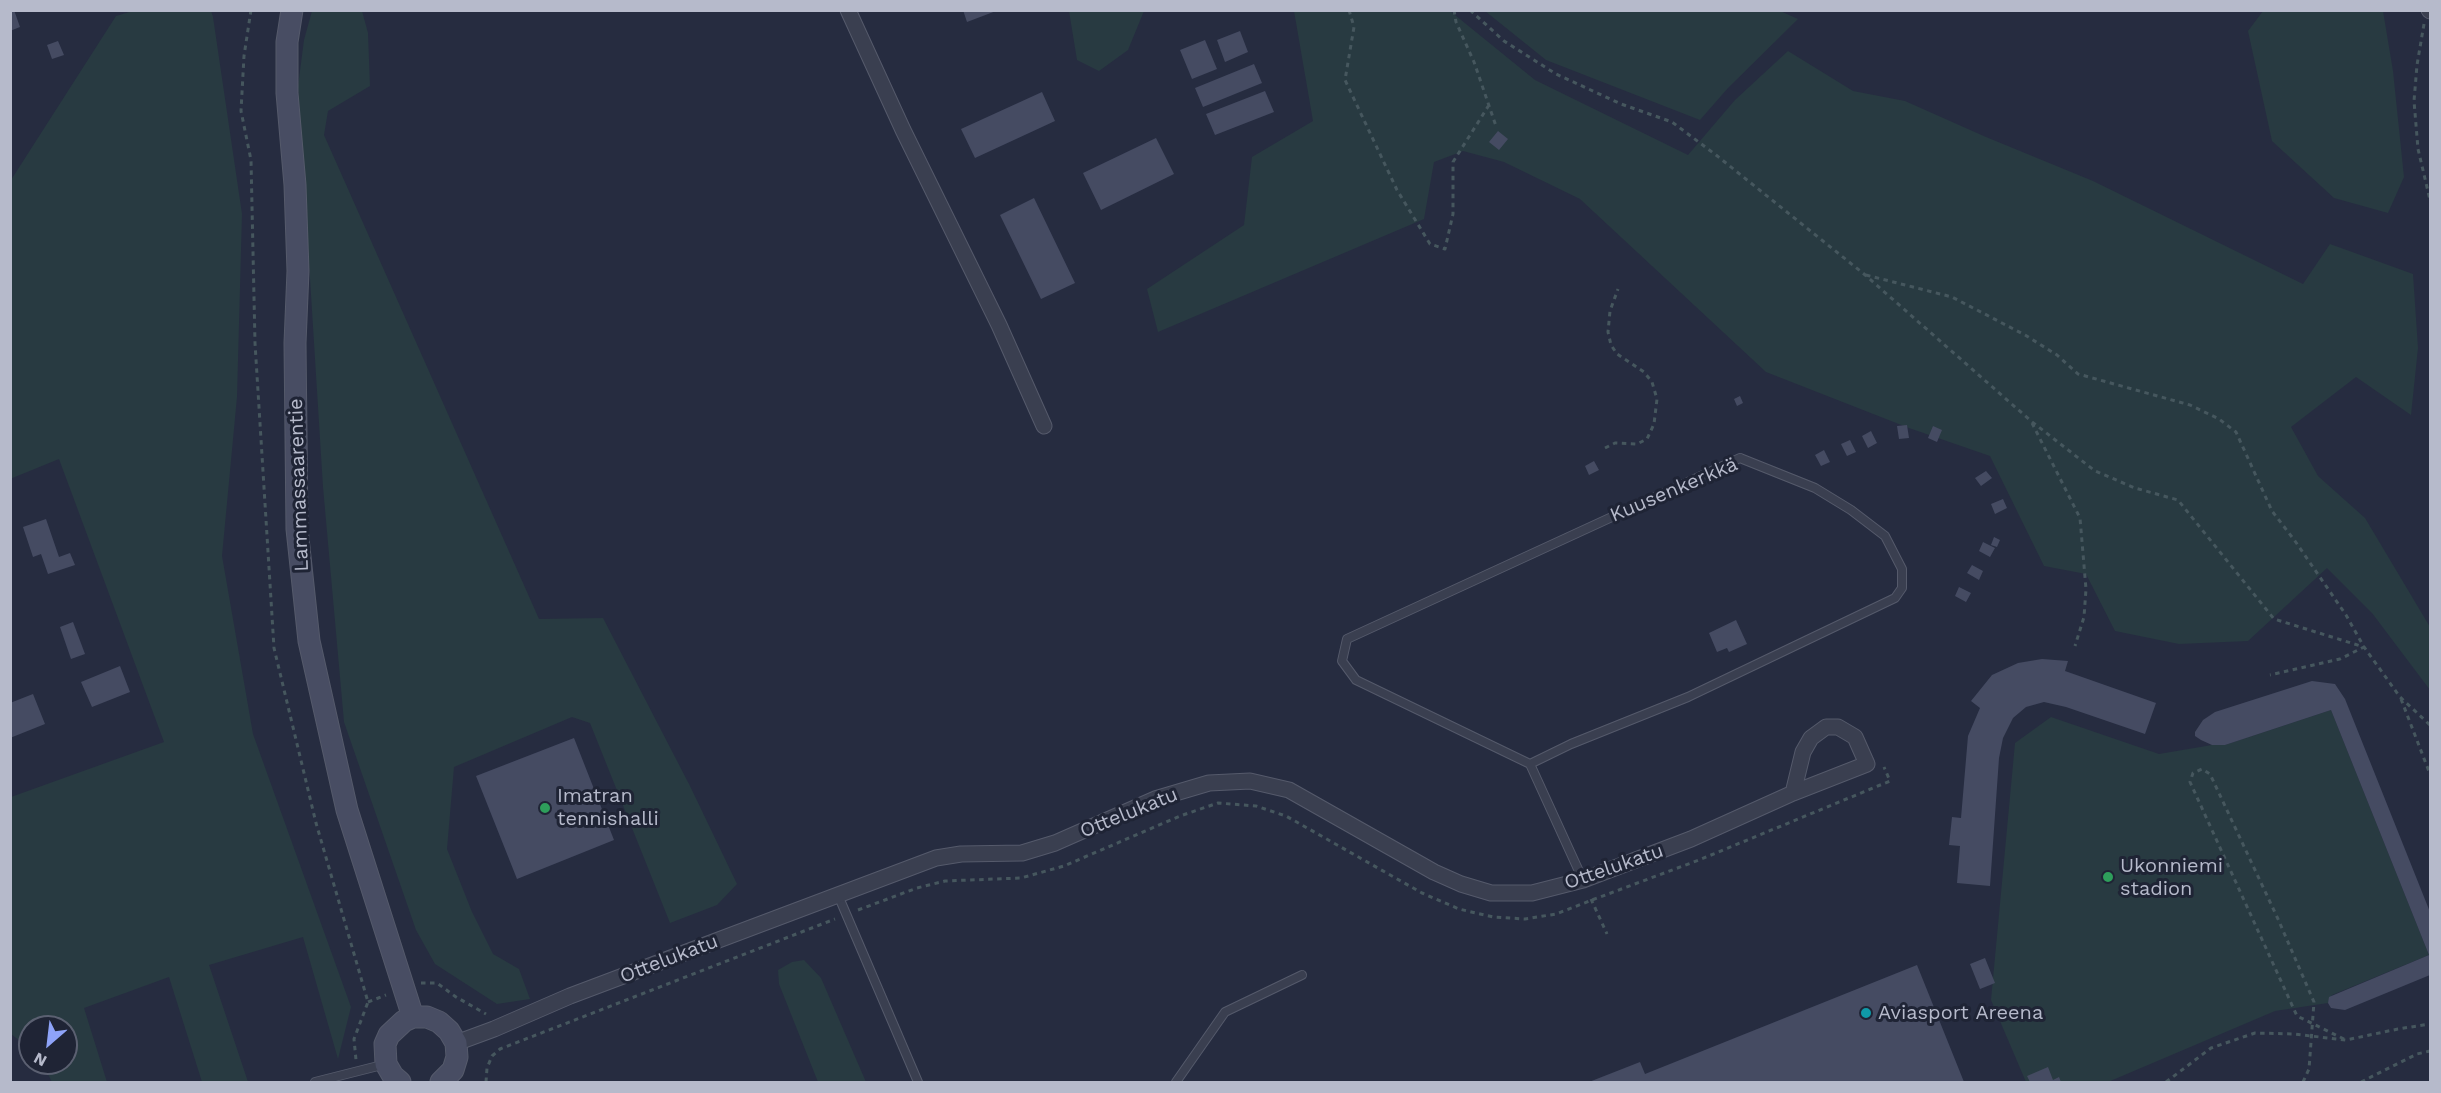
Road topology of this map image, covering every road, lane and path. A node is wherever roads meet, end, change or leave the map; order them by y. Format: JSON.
{"nodes":[{"id":1,"x":292,"y":10,"type":"edge"},
{"id":2,"x":848,"y":10,"type":"edge"},
{"id":3,"x":1349,"y":10,"type":"edge"},
{"id":4,"x":1454,"y":10,"type":"edge"},
{"id":5,"x":1470,"y":10,"type":"edge"},
{"id":6,"x":2428,"y":14,"type":"edge"},
{"id":7,"x":1489,"y":105,"type":"junction"},
{"id":8,"x":1496,"y":126,"type":"dead end"},
{"id":9,"x":2430,"y":200,"type":"edge"},
{"id":10,"x":1864,"y":274,"type":"junction"},
{"id":11,"x":1618,"y":289,"type":"dead end"},
{"id":12,"x":2031,"y":422,"type":"junction"},
{"id":13,"x":1044,"y":426,"type":"dead end"},
{"id":14,"x":1605,"y":448,"type":"dead end"},
{"id":15,"x":2075,"y":646,"type":"dead end"},
{"id":16,"x":2364,"y":647,"type":"junction"},
{"id":17,"x":2270,"y":675,"type":"dead end"},
{"id":18,"x":2400,"y":698,"type":"junction"},
{"id":19,"x":2430,"y":725,"type":"edge"},
{"id":20,"x":1530,"y":764,"type":"junction"},
{"id":21,"x":2430,"y":774,"type":"edge"},
{"id":22,"x":1878,"y":786,"type":"dead end"},
{"id":23,"x":1793,"y":793,"type":"junction"},
{"id":24,"x":1583,"y":880,"type":"junction"},
{"id":25,"x":838,"y":895,"type":"junction"},
{"id":26,"x":1592,"y":900,"type":"junction"},
{"id":27,"x":846,"y":915,"type":"junction"},
{"id":28,"x":1607,"y":934,"type":"dead end"},
{"id":29,"x":1302,"y":975,"type":"dead end"},
{"id":30,"x":403,"y":988,"type":"junction"},
{"id":31,"x":368,"y":1002,"type":"dead end"},
{"id":32,"x":413,"y":1017,"type":"junction"},
{"id":33,"x":2430,"y":1024,"type":"edge"},
{"id":34,"x":494,"y":1029,"type":"junction"},
{"id":35,"x":2346,"y":1040,"type":"junction"},
{"id":36,"x":456,"y":1043,"type":"junction"},
{"id":37,"x":2430,"y":1051,"type":"edge"},
{"id":38,"x":386,"y":1064,"type":"junction"},
{"id":39,"x":315,"y":1083,"type":"edge"},
{"id":40,"x":400,"y":1083,"type":"edge"},
{"id":41,"x":441,"y":1083,"type":"edge"},
{"id":42,"x":486,"y":1083,"type":"edge"},
{"id":43,"x":918,"y":1083,"type":"edge"},
{"id":44,"x":1176,"y":1083,"type":"edge"},
{"id":45,"x":2166,"y":1083,"type":"edge"},
{"id":46,"x":2303,"y":1083,"type":"edge"},
{"id":47,"x":2361,"y":1083,"type":"edge"}],
"edges":[{"from":1,"to":30,"type":"street","name":"Lammassaarentie"},
{"from":2,"to":13,"type":"street"},
{"from":3,"to":7,"type":"path"},
{"from":4,"to":7,"type":"path"},
{"from":5,"to":10,"type":"path"},
{"from":6,"to":9,"type":"path"},
{"from":7,"to":8,"type":"path"},
{"from":10,"to":12,"type":"path"},
{"from":10,"to":16,"type":"path"},
{"from":11,"to":14,"type":"path"},
{"from":12,"to":15,"type":"path"},
{"from":12,"to":16,"type":"path"},
{"from":16,"to":17,"type":"path"},
{"from":16,"to":18,"type":"path"},
{"from":18,"to":19,"type":"path"},
{"from":18,"to":21,"type":"path"},
{"from":20,"to":20,"type":"lane","name":"Kuusenkerkkä"},
{"from":20,"to":24,"type":"lane"},
{"from":22,"to":26,"type":"path"},
{"from":23,"to":23,"type":"street","name":"Ottelukatu"},
{"from":23,"to":24,"type":"street","name":"Ottelukatu"},
{"from":24,"to":25,"type":"street","name":"Ottelukatu"},
{"from":24,"to":26,"type":"path"},
{"from":25,"to":27,"type":"lane"},
{"from":25,"to":34,"type":"street","name":"Ottelukatu"},
{"from":26,"to":27,"type":"path"},
{"from":26,"to":28,"type":"path"},
{"from":27,"to":42,"type":"path"},
{"from":27,"to":43,"type":"lane"},
{"from":29,"to":44,"type":"lane"},
{"from":30,"to":31,"type":"path"},
{"from":30,"to":32,"type":"street","name":"Lammassaarentie"},
{"from":30,"to":34,"type":"path"},
{"from":32,"to":36,"type":"street"},
{"from":32,"to":38,"type":"street"},
{"from":33,"to":35,"type":"path"},
{"from":34,"to":36,"type":"street","name":"Ottelukatu"},
{"from":35,"to":45,"type":"path"},
{"from":35,"to":46,"type":"path"},
{"from":36,"to":41,"type":"street"},
{"from":37,"to":47,"type":"path"},
{"from":38,"to":39,"type":"lane"},
{"from":38,"to":40,"type":"street"}]}
